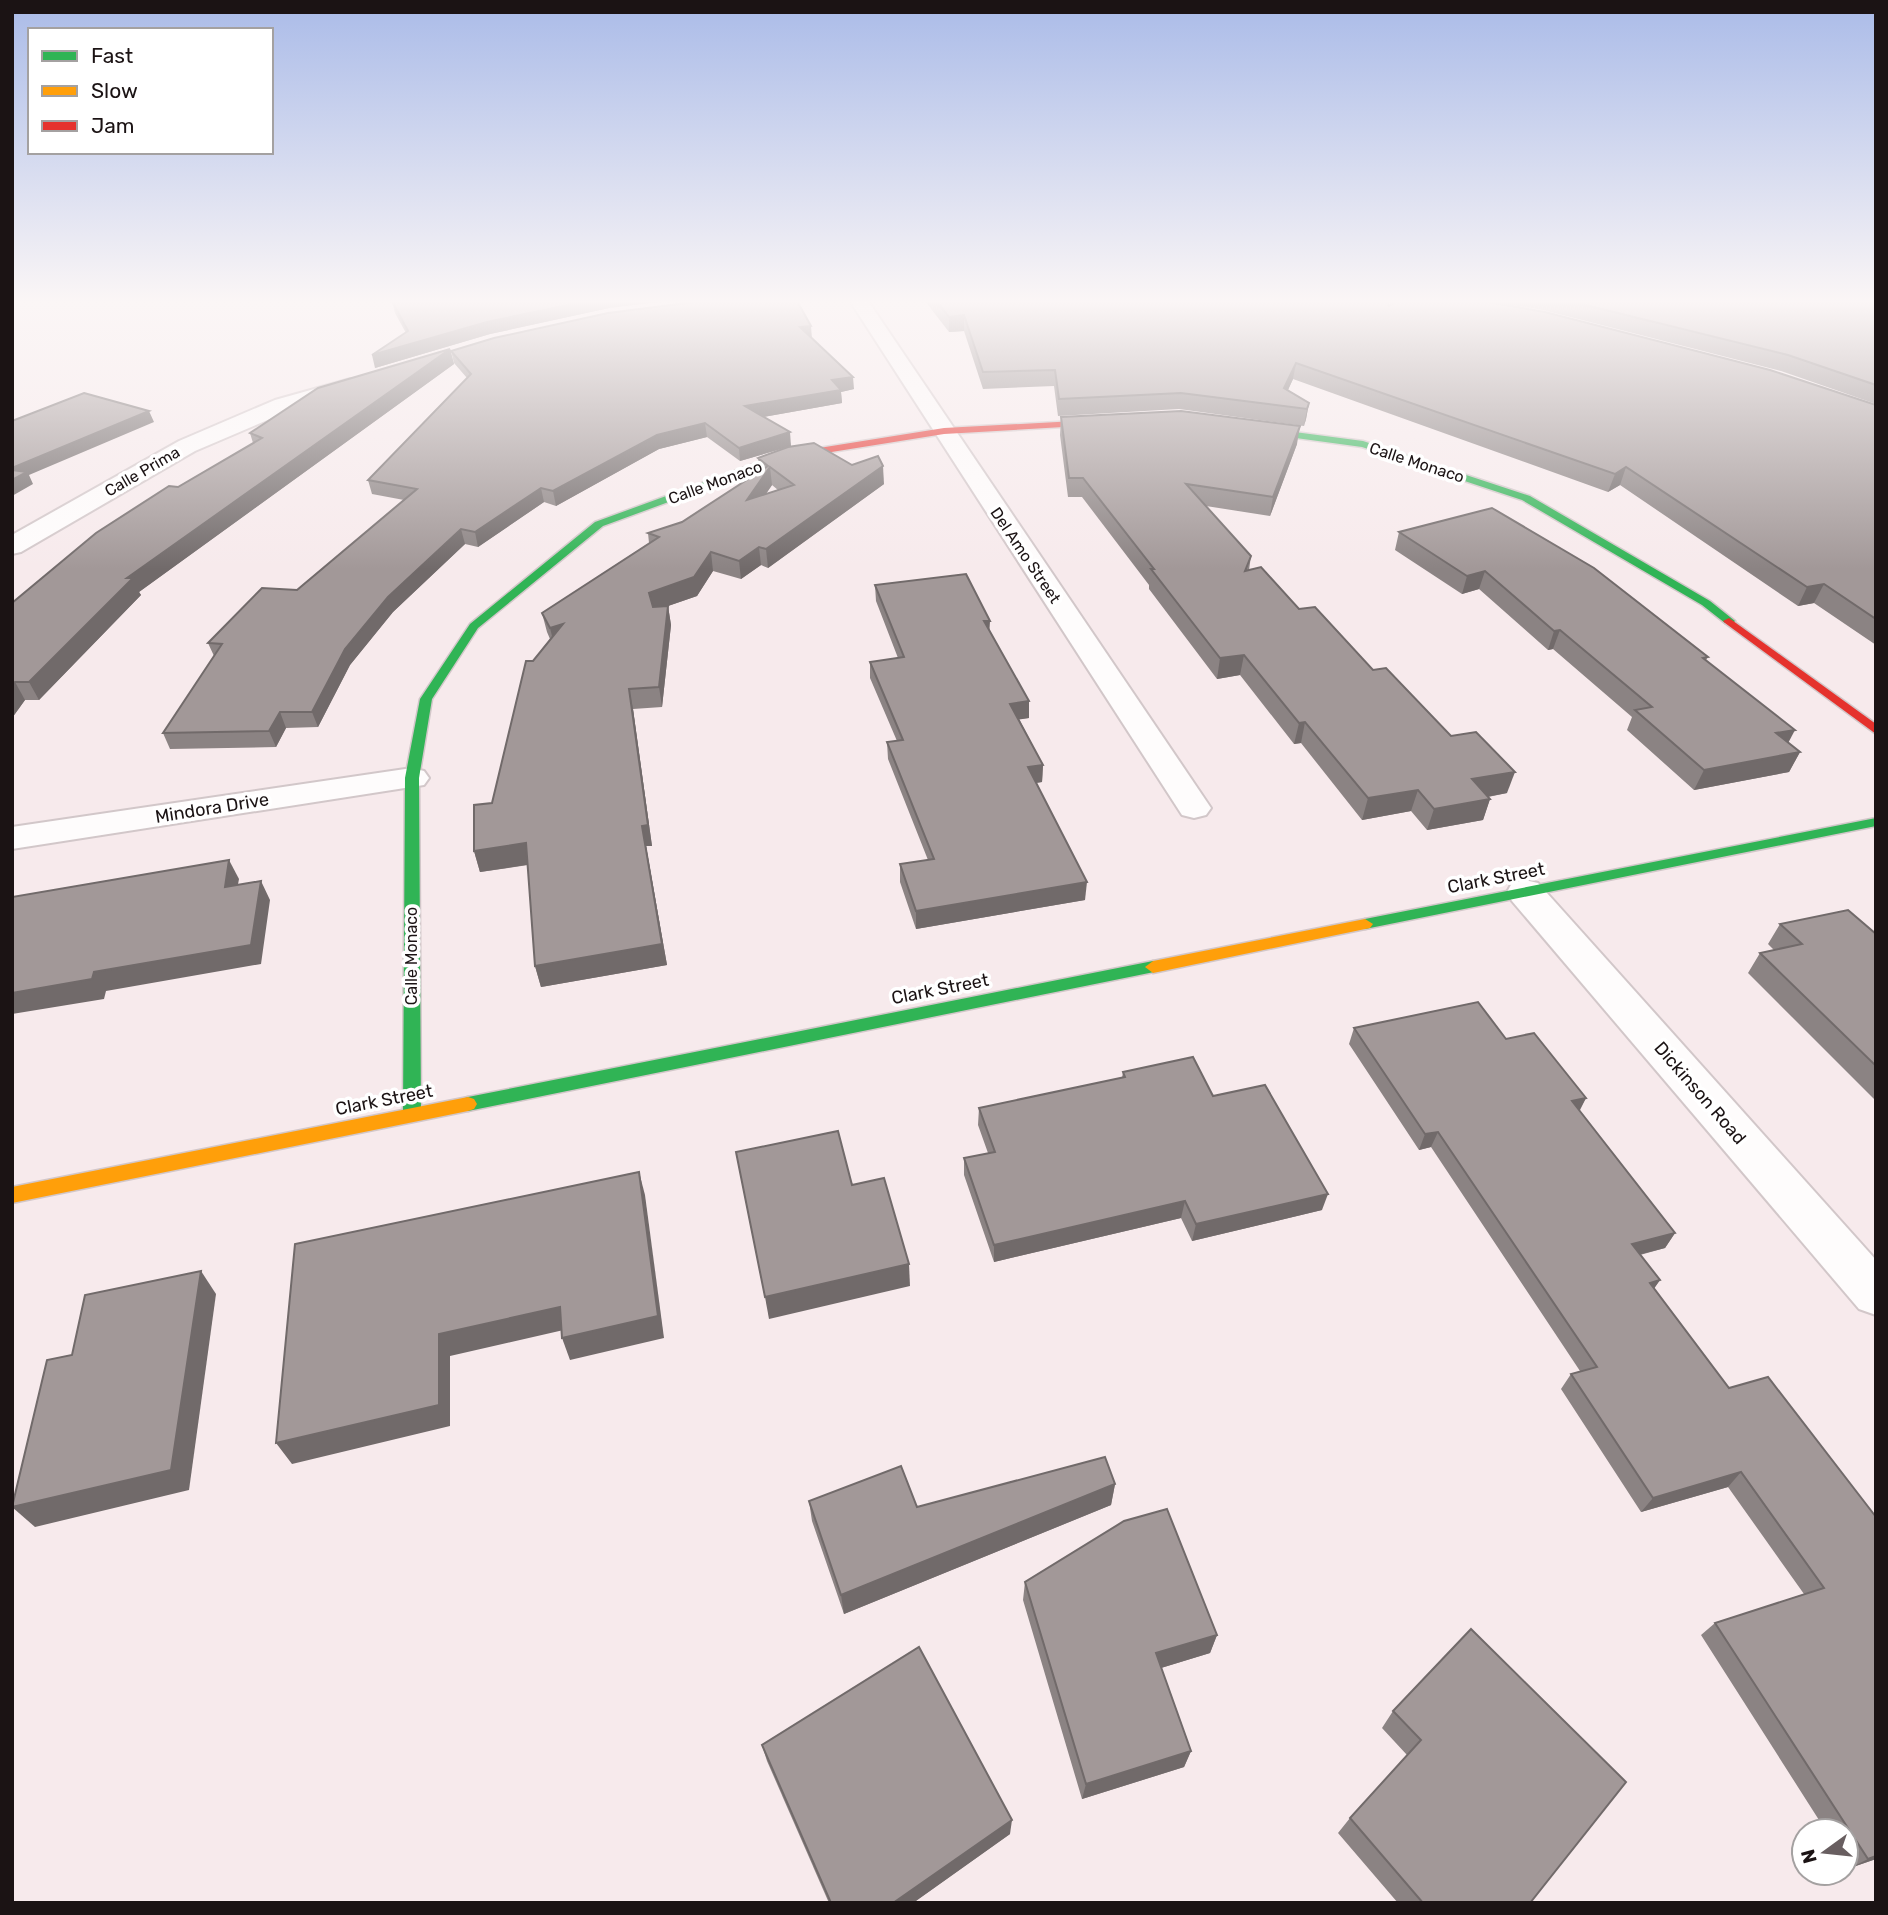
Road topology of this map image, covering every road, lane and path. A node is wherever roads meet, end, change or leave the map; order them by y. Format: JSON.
{"nodes":[{"id":1,"x":332,"y":390,"type":"edge"},
{"id":2,"x":917,"y":390,"type":"edge"},
{"id":3,"x":1123,"y":422,"type":"edge"},
{"id":4,"x":1231,"y":426,"type":"edge"},
{"id":5,"x":944,"y":431,"type":"junction"},
{"id":6,"x":12,"y":546,"type":"edge"},
{"id":7,"x":1876,"y":730,"type":"edge"},
{"id":8,"x":412,"y":778,"type":"junction"},
{"id":9,"x":1194,"y":808,"type":"dead end"},
{"id":10,"x":1876,"y":822,"type":"edge"},
{"id":11,"x":12,"y":838,"type":"edge"},
{"id":12,"x":1525,"y":892,"type":"junction"},
{"id":13,"x":412,"y":1114,"type":"junction"},
{"id":14,"x":12,"y":1195,"type":"edge"},
{"id":15,"x":1876,"y":1294,"type":"edge"}],
"edges":[{"from":1,"to":6,"type":"street","name":"Calle Prima"},
{"from":2,"to":5,"type":"street","name":"Del Amo Street"},
{"from":3,"to":5,"type":"street","name":"Calle Monaco"},
{"from":4,"to":7,"type":"street","name":"Calle Monaco"},
{"from":5,"to":8,"type":"street","name":"Calle Monaco"},
{"from":5,"to":9,"type":"street","name":"Del Amo Street"},
{"from":8,"to":11,"type":"street","name":"Mindora Drive"},
{"from":8,"to":13,"type":"street","name":"Calle Monaco"},
{"from":10,"to":12,"type":"street","name":"Clark Street"},
{"from":12,"to":13,"type":"street","name":"Clark Street"},
{"from":12,"to":15,"type":"street","name":"Dickinson Road"},
{"from":13,"to":14,"type":"street","name":"Clark Street"}]}
